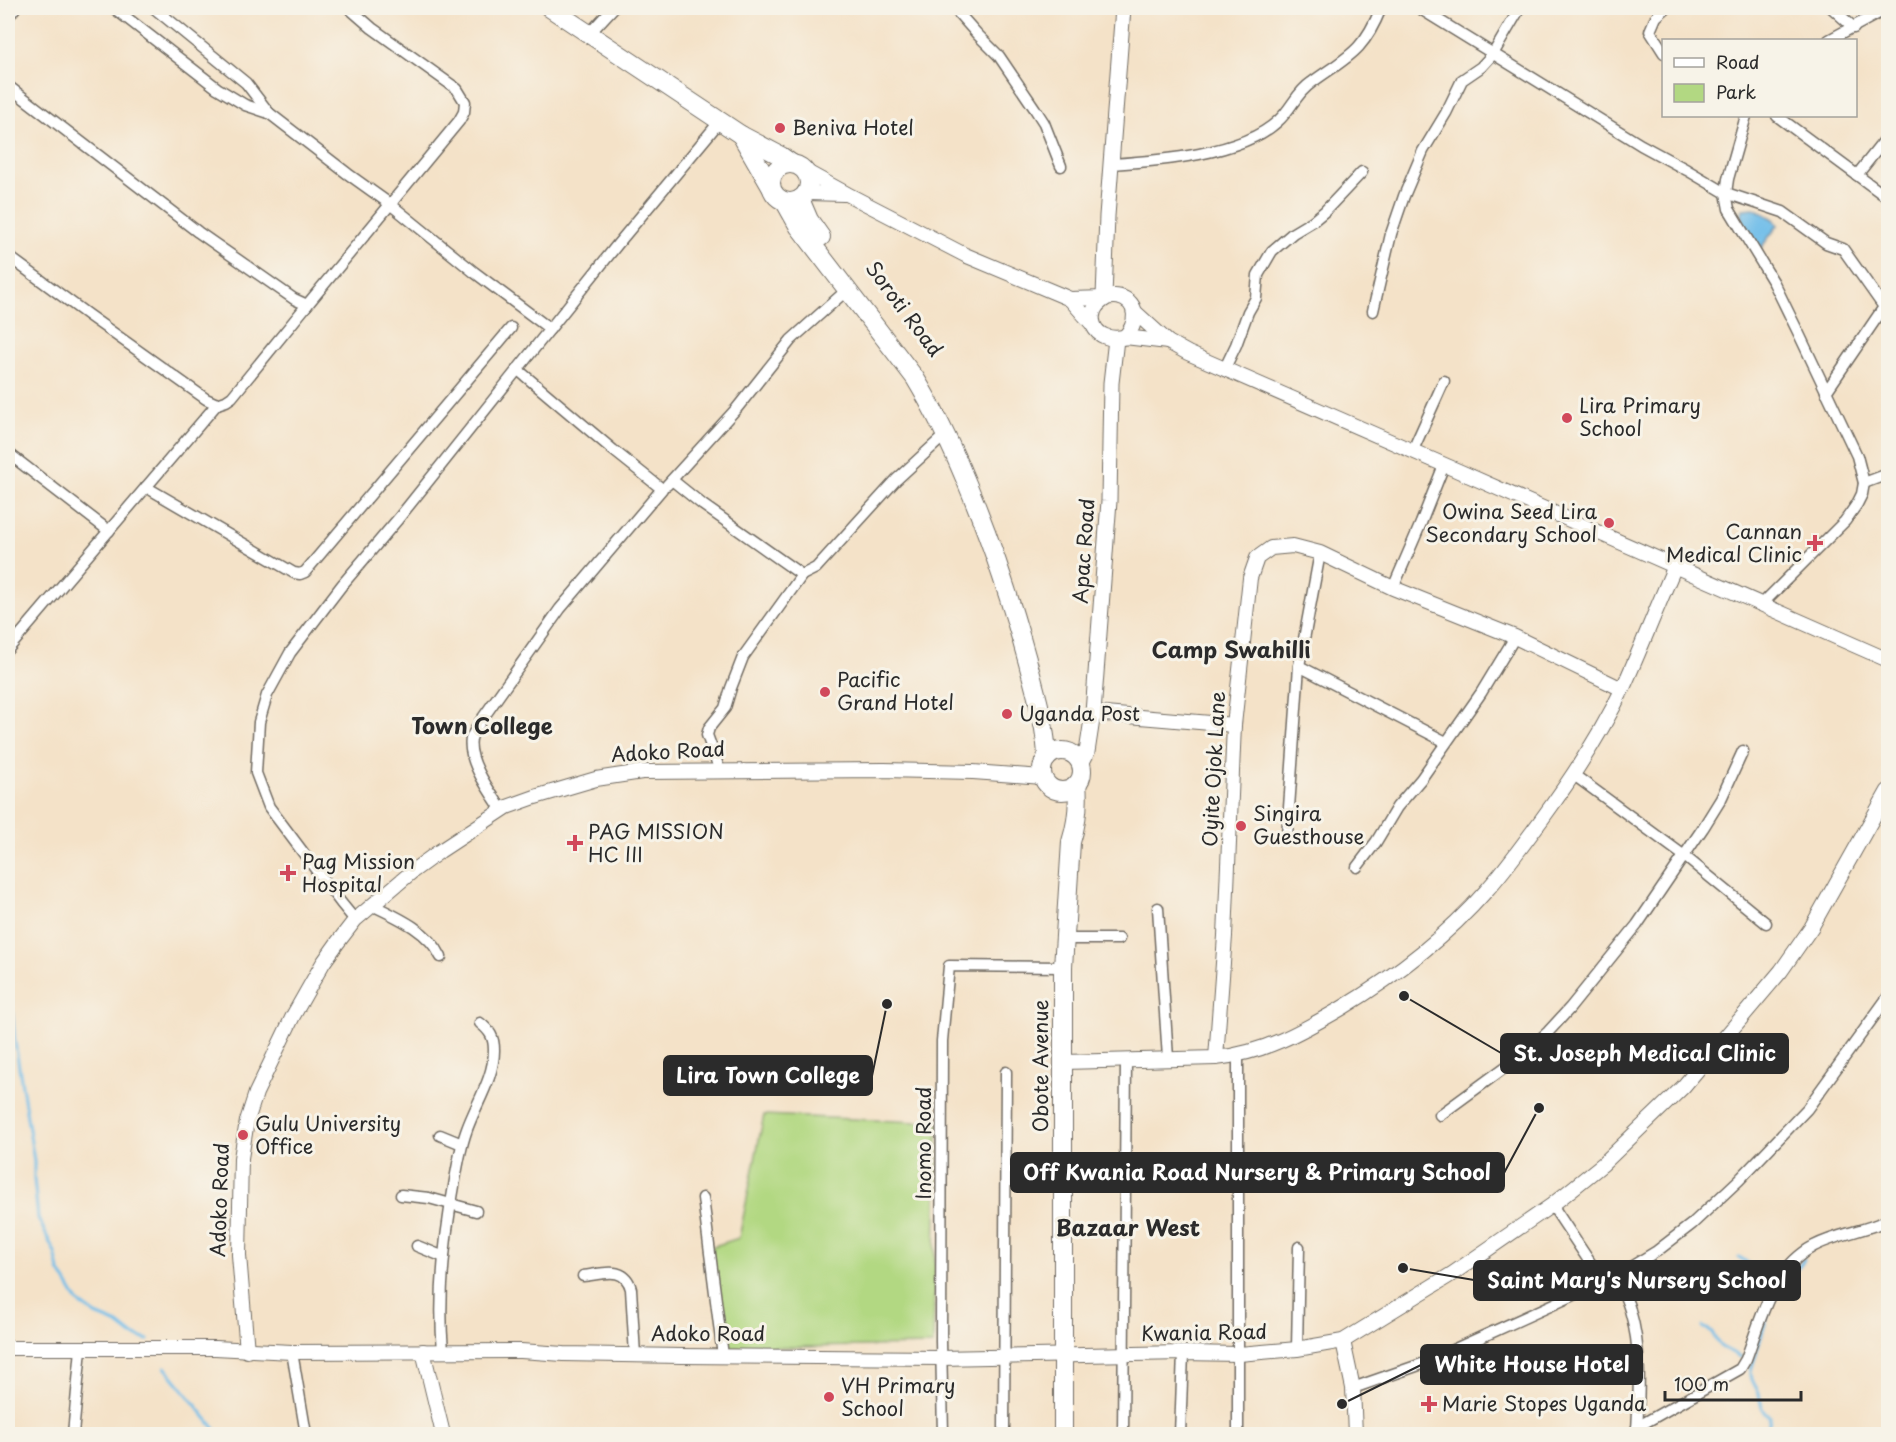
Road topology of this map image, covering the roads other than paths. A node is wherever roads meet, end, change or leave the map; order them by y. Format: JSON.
{"nodes":[{"id":1,"x":15,"y":8,"type":"edge"},
{"id":2,"x":114,"y":8,"type":"edge"},
{"id":3,"x":153,"y":8,"type":"edge"},
{"id":4,"x":349,"y":8,"type":"edge"},
{"id":5,"x":550,"y":8,"type":"edge"},
{"id":6,"x":613,"y":8,"type":"edge"},
{"id":7,"x":954,"y":8,"type":"edge"},
{"id":8,"x":1123,"y":8,"type":"edge"},
{"id":9,"x":1381,"y":8,"type":"edge"},
{"id":10,"x":1419,"y":8,"type":"edge"},
{"id":11,"x":1520,"y":8,"type":"edge"},
{"id":12,"x":1666,"y":8,"type":"edge"},
{"id":13,"x":1832,"y":8,"type":"edge"},
{"id":14,"x":1888,"y":8,"type":"edge"},
{"id":15,"x":8,"y":17,"type":"edge"},
{"id":16,"x":1854,"y":28,"type":"junction"},
{"id":17,"x":589,"y":34,"type":"junction"},
{"id":18,"x":1831,"y":39,"type":"edge"},
{"id":19,"x":1662,"y":50,"type":"edge"},
{"id":20,"x":1493,"y":54,"type":"junction"},
{"id":21,"x":8,"y":86,"type":"edge"},
{"id":22,"x":269,"y":113,"type":"junction"},
{"id":23,"x":1777,"y":117,"type":"edge"},
{"id":24,"x":1745,"y":119,"type":"edge"},
{"id":25,"x":720,"y":121,"type":"junction"},
{"id":26,"x":741,"y":135,"type":"junction"},
{"id":27,"x":1888,"y":136,"type":"edge"},
{"id":28,"x":1111,"y":164,"type":"junction"},
{"id":29,"x":1061,"y":166,"type":"dead end"},
{"id":30,"x":798,"y":167,"type":"junction"},
{"id":31,"x":1362,"y":172,"type":"dead end"},
{"id":32,"x":1857,"y":176,"type":"junction"},
{"id":33,"x":771,"y":187,"type":"junction"},
{"id":34,"x":1726,"y":193,"type":"junction"},
{"id":35,"x":846,"y":194,"type":"junction"},
{"id":36,"x":797,"y":198,"type":"junction"},
{"id":37,"x":1888,"y":198,"type":"edge"},
{"id":38,"x":390,"y":204,"type":"junction"},
{"id":39,"x":804,"y":223,"type":"junction"},
{"id":40,"x":8,"y":256,"type":"edge"},
{"id":41,"x":848,"y":289,"type":"junction"},
{"id":42,"x":1105,"y":297,"type":"junction"},
{"id":43,"x":1070,"y":299,"type":"junction"},
{"id":44,"x":308,"y":305,"type":"junction"},
{"id":45,"x":1886,"y":307,"type":"edge"},
{"id":46,"x":1373,"y":311,"type":"dead end"},
{"id":47,"x":1134,"y":312,"type":"junction"},
{"id":48,"x":1093,"y":325,"type":"junction"},
{"id":49,"x":511,"y":328,"type":"dead end"},
{"id":50,"x":550,"y":329,"type":"junction"},
{"id":51,"x":1121,"y":338,"type":"junction"},
{"id":52,"x":1168,"y":342,"type":"junction"},
{"id":53,"x":517,"y":369,"type":"junction"},
{"id":54,"x":1224,"y":370,"type":"junction"},
{"id":55,"x":1444,"y":381,"type":"dead end"},
{"id":56,"x":1826,"y":392,"type":"junction"},
{"id":57,"x":217,"y":404,"type":"junction"},
{"id":58,"x":951,"y":432,"type":"junction"},
{"id":59,"x":1412,"y":452,"type":"junction"},
{"id":60,"x":8,"y":453,"type":"edge"},
{"id":61,"x":1444,"y":465,"type":"junction"},
{"id":62,"x":1888,"y":474,"type":"edge"},
{"id":63,"x":672,"y":480,"type":"junction"},
{"id":64,"x":1864,"y":483,"type":"junction"},
{"id":65,"x":146,"y":487,"type":"junction"},
{"id":66,"x":662,"y":489,"type":"junction"},
{"id":67,"x":109,"y":531,"type":"junction"},
{"id":68,"x":1320,"y":553,"type":"junction"},
{"id":69,"x":1674,"y":566,"type":"junction"},
{"id":70,"x":802,"y":575,"type":"junction"},
{"id":71,"x":1392,"y":588,"type":"junction"},
{"id":72,"x":1762,"y":604,"type":"junction"},
{"id":73,"x":1515,"y":637,"type":"junction"},
{"id":74,"x":8,"y":649,"type":"edge"},
{"id":75,"x":1888,"y":660,"type":"edge"},
{"id":76,"x":1299,"y":666,"type":"junction"},
{"id":77,"x":1622,"y":689,"type":"junction"},
{"id":78,"x":1093,"y":713,"type":"junction"},
{"id":79,"x":1234,"y":725,"type":"junction"},
{"id":80,"x":1446,"y":742,"type":"junction"},
{"id":81,"x":1743,"y":751,"type":"dead end"},
{"id":82,"x":1053,"y":754,"type":"junction"},
{"id":83,"x":1081,"y":764,"type":"junction"},
{"id":84,"x":720,"y":771,"type":"junction"},
{"id":85,"x":1574,"y":775,"type":"junction"},
{"id":86,"x":1043,"y":777,"type":"junction"},
{"id":87,"x":1071,"y":787,"type":"junction"},
{"id":88,"x":1888,"y":791,"type":"edge"},
{"id":89,"x":502,"y":810,"type":"junction"},
{"id":90,"x":1287,"y":836,"type":"dead end"},
{"id":91,"x":1683,"y":855,"type":"junction"},
{"id":92,"x":1357,"y":867,"type":"dead end"},
{"id":93,"x":372,"y":904,"type":"junction"},
{"id":94,"x":1158,"y":908,"type":"dead end"},
{"id":95,"x":355,"y":920,"type":"junction"},
{"id":96,"x":1766,"y":923,"type":"dead end"},
{"id":97,"x":1064,"y":939,"type":"junction"},
{"id":98,"x":1119,"y":939,"type":"dead end"},
{"id":99,"x":441,"y":957,"type":"dead end"},
{"id":100,"x":1063,"y":967,"type":"junction"},
{"id":101,"x":1888,"y":997,"type":"edge"},
{"id":102,"x":480,"y":1023,"type":"dead end"},
{"id":103,"x":1238,"y":1056,"type":"junction"},
{"id":104,"x":1168,"y":1058,"type":"junction"},
{"id":105,"x":1216,"y":1058,"type":"junction"},
{"id":106,"x":1126,"y":1060,"type":"junction"},
{"id":107,"x":1064,"y":1062,"type":"junction"},
{"id":108,"x":1006,"y":1072,"type":"dead end"},
{"id":109,"x":1440,"y":1115,"type":"dead end"},
{"id":110,"x":441,"y":1135,"type":"dead end"},
{"id":111,"x":462,"y":1143,"type":"junction"},
{"id":112,"x":401,"y":1195,"type":"dead end"},
{"id":113,"x":704,"y":1198,"type":"dead end"},
{"id":114,"x":450,"y":1203,"type":"junction"},
{"id":115,"x":1552,"y":1205,"type":"junction"},
{"id":116,"x":476,"y":1211,"type":"dead end"},
{"id":117,"x":1888,"y":1220,"type":"edge"},
{"id":118,"x":417,"y":1246,"type":"dead end"},
{"id":119,"x":1299,"y":1247,"type":"dead end"},
{"id":120,"x":444,"y":1257,"type":"junction"},
{"id":121,"x":583,"y":1276,"type":"dead end"},
{"id":122,"x":1616,"y":1276,"type":"junction"},
{"id":123,"x":1603,"y":1282,"type":"junction"},
{"id":124,"x":1343,"y":1341,"type":"junction"},
{"id":125,"x":8,"y":1348,"type":"edge"},
{"id":126,"x":81,"y":1349,"type":"junction"},
{"id":127,"x":1297,"y":1349,"type":"junction"},
{"id":128,"x":247,"y":1351,"type":"junction"},
{"id":129,"x":423,"y":1351,"type":"junction"},
{"id":130,"x":443,"y":1351,"type":"junction"},
{"id":131,"x":292,"y":1352,"type":"junction"},
{"id":132,"x":1183,"y":1353,"type":"junction"},
{"id":133,"x":1124,"y":1354,"type":"junction"},
{"id":134,"x":1239,"y":1354,"type":"junction"},
{"id":135,"x":635,"y":1355,"type":"junction"},
{"id":136,"x":723,"y":1356,"type":"junction"},
{"id":137,"x":1004,"y":1356,"type":"junction"},
{"id":138,"x":1064,"y":1356,"type":"junction"},
{"id":139,"x":941,"y":1358,"type":"junction"},
{"id":140,"x":1353,"y":1388,"type":"junction"},
{"id":141,"x":1637,"y":1431,"type":"edge"},
{"id":142,"x":73,"y":1434,"type":"edge"},
{"id":143,"x":306,"y":1434,"type":"edge"},
{"id":144,"x":443,"y":1434,"type":"edge"},
{"id":145,"x":943,"y":1434,"type":"edge"},
{"id":146,"x":1004,"y":1434,"type":"edge"},
{"id":147,"x":1063,"y":1434,"type":"edge"},
{"id":148,"x":1123,"y":1434,"type":"edge"},
{"id":149,"x":1180,"y":1434,"type":"edge"},
{"id":150,"x":1238,"y":1434,"type":"edge"},
{"id":151,"x":1355,"y":1434,"type":"edge"}],
"edges":[{"from":1,"to":15,"type":"street"},
{"from":2,"to":22,"type":"street"},
{"from":3,"to":22,"type":"street"},
{"from":4,"to":38,"type":"street"},
{"from":5,"to":17,"type":"main road"},
{"from":6,"to":17,"type":"street"},
{"from":7,"to":29,"type":"street"},
{"from":8,"to":28,"type":"main road"},
{"from":9,"to":28,"type":"street"},
{"from":10,"to":20,"type":"street"},
{"from":11,"to":20,"type":"street"},
{"from":12,"to":19,"type":"street"},
{"from":13,"to":16,"type":"street"},
{"from":14,"to":16,"type":"street"},
{"from":16,"to":18,"type":"street"},
{"from":17,"to":25,"type":"main road"},
{"from":20,"to":34,"type":"street"},
{"from":20,"to":46,"type":"street"},
{"from":21,"to":44,"type":"street"},
{"from":22,"to":38,"type":"street"},
{"from":23,"to":32,"type":"street"},
{"from":24,"to":34,"type":"street"},
{"from":25,"to":26,"type":"main road"},
{"from":25,"to":50,"type":"street"},
{"from":26,"to":30,"type":"main road"},
{"from":26,"to":33,"type":"main road"},
{"from":27,"to":32,"type":"street"},
{"from":28,"to":42,"type":"main road"},
{"from":30,"to":33,"type":"main road"},
{"from":30,"to":35,"type":"street"},
{"from":30,"to":36,"type":"main road"},
{"from":31,"to":54,"type":"street"},
{"from":32,"to":37,"type":"street"},
{"from":33,"to":36,"type":"main road"},
{"from":34,"to":45,"type":"street"},
{"from":34,"to":56,"type":"street"},
{"from":35,"to":36,"type":"street"},
{"from":35,"to":43,"type":"street"},
{"from":36,"to":39,"type":"main road"},
{"from":38,"to":44,"type":"street"},
{"from":38,"to":50,"type":"street"},
{"from":39,"to":41,"type":"main road","name":"Soroti Road"},
{"from":39,"to":58,"type":"main road","name":"Soroti Road"},
{"from":40,"to":57,"type":"street"},
{"from":41,"to":58,"type":"main road","name":"Soroti Road"},
{"from":41,"to":63,"type":"street"},
{"from":42,"to":43,"type":"street"},
{"from":42,"to":47,"type":"main road"},
{"from":42,"to":48,"type":"main road"},
{"from":43,"to":48,"type":"street"},
{"from":44,"to":57,"type":"street"},
{"from":45,"to":56,"type":"street"},
{"from":47,"to":51,"type":"main road"},
{"from":47,"to":52,"type":"street"},
{"from":48,"to":51,"type":"main road"},
{"from":49,"to":65,"type":"street"},
{"from":50,"to":53,"type":"street"},
{"from":51,"to":52,"type":"street"},
{"from":51,"to":78,"type":"main road","name":"Apac Road"},
{"from":52,"to":54,"type":"street"},
{"from":53,"to":66,"type":"street"},
{"from":53,"to":95,"type":"street"},
{"from":54,"to":59,"type":"street"},
{"from":55,"to":59,"type":"street"},
{"from":56,"to":64,"type":"street"},
{"from":57,"to":65,"type":"street"},
{"from":58,"to":70,"type":"street"},
{"from":58,"to":82,"type":"main road"},
{"from":59,"to":61,"type":"street"},
{"from":60,"to":67,"type":"street"},
{"from":61,"to":69,"type":"street"},
{"from":61,"to":71,"type":"street"},
{"from":62,"to":64,"type":"street"},
{"from":63,"to":66,"type":"street"},
{"from":63,"to":70,"type":"street"},
{"from":64,"to":72,"type":"street"},
{"from":65,"to":67,"type":"street"},
{"from":66,"to":89,"type":"street"},
{"from":67,"to":74,"type":"street"},
{"from":68,"to":71,"type":"street","name":"Oyite Ojok Lane"},
{"from":68,"to":76,"type":"street"},
{"from":68,"to":79,"type":"street","name":"Oyite Ojok Lane"},
{"from":69,"to":72,"type":"street"},
{"from":69,"to":77,"type":"street"},
{"from":70,"to":84,"type":"street"},
{"from":71,"to":73,"type":"street","name":"Oyite Ojok Lane"},
{"from":72,"to":75,"type":"street"},
{"from":73,"to":77,"type":"street","name":"Oyite Ojok Lane"},
{"from":73,"to":80,"type":"street"},
{"from":76,"to":80,"type":"street"},
{"from":76,"to":90,"type":"street"},
{"from":77,"to":85,"type":"street"},
{"from":78,"to":79,"type":"street"},
{"from":78,"to":83,"type":"main road","name":"Apac Road"},
{"from":79,"to":105,"type":"street","name":"Oyite Ojok Lane"},
{"from":80,"to":92,"type":"street"},
{"from":81,"to":91,"type":"street"},
{"from":82,"to":83,"type":"main road"},
{"from":82,"to":86,"type":"main road"},
{"from":83,"to":87,"type":"main road"},
{"from":84,"to":86,"type":"street","name":"Adoko Road"},
{"from":84,"to":89,"type":"street","name":"Adoko Road"},
{"from":85,"to":91,"type":"street"},
{"from":85,"to":103,"type":"street"},
{"from":86,"to":87,"type":"main road"},
{"from":87,"to":97,"type":"main road","name":"Obote Avenue"},
{"from":88,"to":115,"type":"street"},
{"from":89,"to":93,"type":"street","name":"Adoko Road"},
{"from":91,"to":96,"type":"street"},
{"from":91,"to":109,"type":"street"},
{"from":93,"to":95,"type":"street","name":"Adoko Road"},
{"from":93,"to":99,"type":"street"},
{"from":94,"to":104,"type":"street"},
{"from":95,"to":128,"type":"street","name":"Adoko Road"},
{"from":97,"to":98,"type":"street"},
{"from":97,"to":100,"type":"main road","name":"Obote Avenue"},
{"from":100,"to":107,"type":"main road","name":"Obote Avenue"},
{"from":100,"to":139,"type":"street","name":"Inomo Road"},
{"from":101,"to":122,"type":"street"},
{"from":102,"to":111,"type":"street"},
{"from":103,"to":105,"type":"street"},
{"from":103,"to":134,"type":"street"},
{"from":104,"to":105,"type":"street"},
{"from":104,"to":106,"type":"street"},
{"from":106,"to":107,"type":"street"},
{"from":106,"to":133,"type":"street"},
{"from":107,"to":138,"type":"main road","name":"Obote Avenue"},
{"from":108,"to":137,"type":"street"},
{"from":110,"to":111,"type":"street"},
{"from":111,"to":114,"type":"street"},
{"from":112,"to":114,"type":"street"},
{"from":113,"to":136,"type":"street"},
{"from":114,"to":116,"type":"street"},
{"from":114,"to":120,"type":"street"},
{"from":115,"to":123,"type":"street"},
{"from":115,"to":124,"type":"street"},
{"from":117,"to":141,"type":"street"},
{"from":118,"to":120,"type":"street"},
{"from":119,"to":127,"type":"street"},
{"from":120,"to":130,"type":"street"},
{"from":121,"to":135,"type":"street"},
{"from":122,"to":123,"type":"street"},
{"from":122,"to":141,"type":"street"},
{"from":123,"to":140,"type":"street"},
{"from":124,"to":127,"type":"street","name":"Kwania Road"},
{"from":124,"to":140,"type":"street"},
{"from":125,"to":126,"type":"street"},
{"from":126,"to":128,"type":"street"},
{"from":126,"to":142,"type":"street"},
{"from":127,"to":134,"type":"street","name":"Kwania Road"},
{"from":128,"to":131,"type":"street","name":"Adoko Road"},
{"from":129,"to":130,"type":"street","name":"Adoko Road"},
{"from":129,"to":131,"type":"street","name":"Adoko Road"},
{"from":129,"to":144,"type":"street"},
{"from":130,"to":135,"type":"street","name":"Adoko Road"},
{"from":131,"to":143,"type":"street"},
{"from":132,"to":133,"type":"street","name":"Kwania Road"},
{"from":132,"to":134,"type":"street","name":"Kwania Road"},
{"from":132,"to":149,"type":"street"},
{"from":133,"to":138,"type":"street","name":"Kwania Road"},
{"from":133,"to":148,"type":"street"},
{"from":134,"to":150,"type":"street"},
{"from":135,"to":136,"type":"street","name":"Adoko Road"},
{"from":136,"to":139,"type":"street","name":"Adoko Road"},
{"from":137,"to":138,"type":"street","name":"Adoko Road"},
{"from":137,"to":139,"type":"street","name":"Adoko Road"},
{"from":137,"to":146,"type":"street"},
{"from":138,"to":147,"type":"main road","name":"Obote Avenue"},
{"from":139,"to":145,"type":"street","name":"Inomo Road"},
{"from":140,"to":151,"type":"street"}]}
